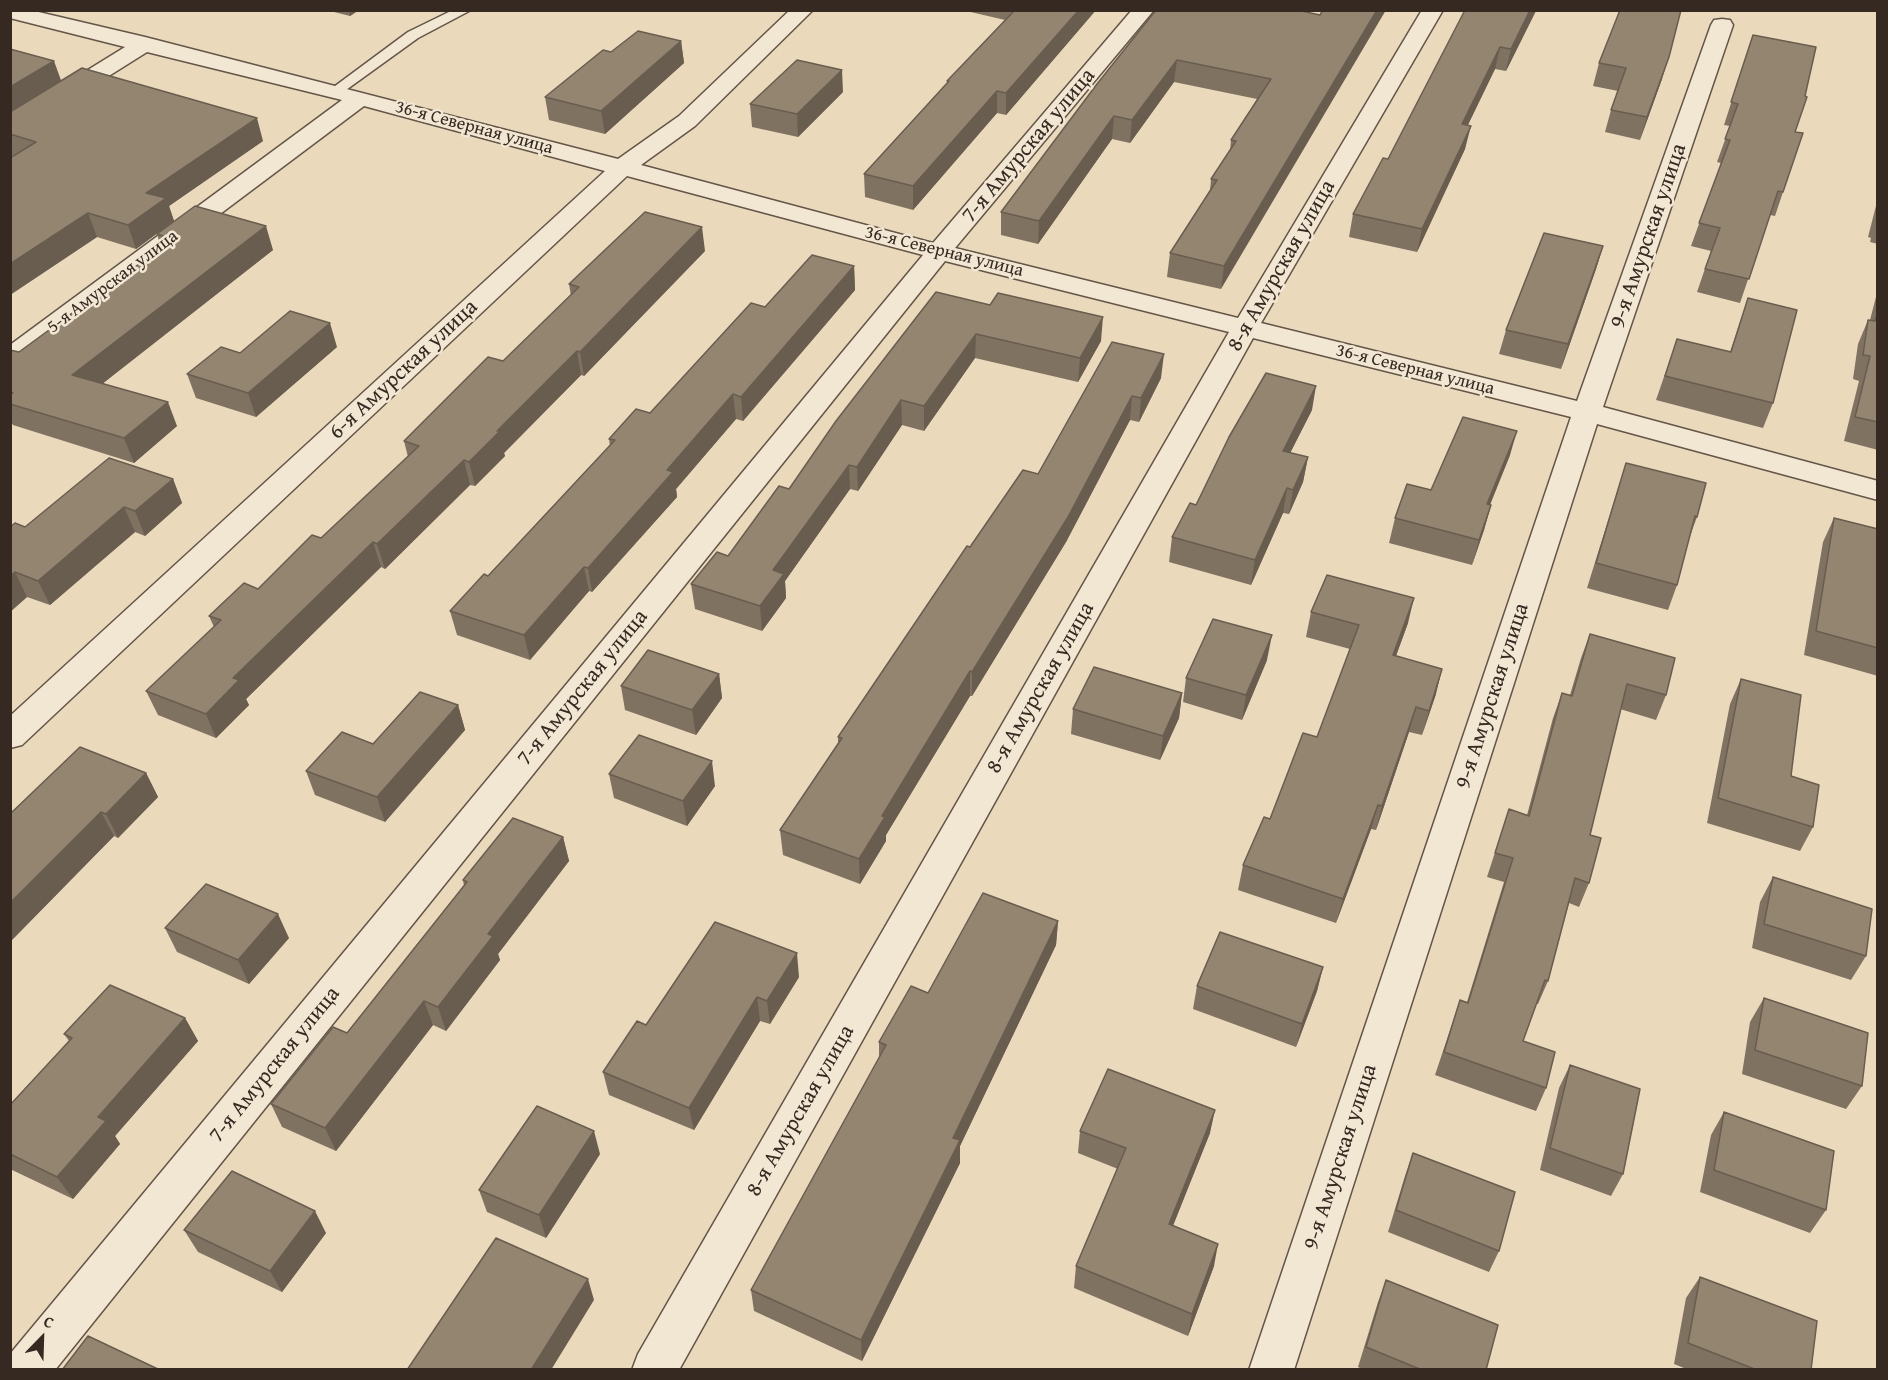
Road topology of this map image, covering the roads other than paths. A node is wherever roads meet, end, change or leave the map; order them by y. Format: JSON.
{"nodes":[{"id":1,"x":465,"y":10,"type":"edge"},
{"id":2,"x":803,"y":10,"type":"edge"},
{"id":3,"x":1144,"y":10,"type":"edge"},
{"id":4,"x":1433,"y":10,"type":"edge"},
{"id":5,"x":10,"y":12,"type":"edge"},
{"id":6,"x":1722,"y":25,"type":"dead end"},
{"id":7,"x":145,"y":44,"type":"junction"},
{"id":8,"x":334,"y":92,"type":"junction"},
{"id":9,"x":360,"y":98,"type":"junction"},
{"id":10,"x":10,"y":128,"type":"edge"},
{"id":11,"x":623,"y":167,"type":"junction"},
{"id":12,"x":939,"y":252,"type":"junction"},
{"id":13,"x":1245,"y":328,"type":"junction"},
{"id":14,"x":10,"y":358,"type":"edge"},
{"id":15,"x":1587,"y":412,"type":"junction"},
{"id":16,"x":1878,"y":491,"type":"edge"},
{"id":17,"x":10,"y":736,"type":"edge"},
{"id":18,"x":26,"y":1370,"type":"edge"},
{"id":19,"x":654,"y":1370,"type":"edge"},
{"id":20,"x":1271,"y":1370,"type":"edge"}],
"edges":[{"from":1,"to":8,"type":"lane"},
{"from":2,"to":11,"type":"street","name":"6-я Амурская улица"},
{"from":3,"to":12,"type":"street","name":"7-я Амурская улица"},
{"from":4,"to":13,"type":"street","name":"8-я Амурская улица"},
{"from":5,"to":7,"type":"street","name":"36-я Северная улица"},
{"from":6,"to":15,"type":"street","name":"9-я Амурская улица"},
{"from":7,"to":8,"type":"street","name":"36-я Северная улица"},
{"from":7,"to":10,"type":"street"},
{"from":8,"to":9,"type":"street","name":"36-я Северная улица"},
{"from":9,"to":11,"type":"street","name":"36-я Северная улица"},
{"from":9,"to":14,"type":"street","name":"5-я Амурская улица"},
{"from":11,"to":12,"type":"street","name":"36-я Северная улица"},
{"from":11,"to":17,"type":"street","name":"6-я Амурская улица"},
{"from":12,"to":13,"type":"street","name":"36-я Северная улица"},
{"from":12,"to":18,"type":"street","name":"7-я Амурская улица"},
{"from":13,"to":15,"type":"street","name":"36-я Северная улица"},
{"from":13,"to":19,"type":"street","name":"8-я Амурская улица"},
{"from":15,"to":16,"type":"street","name":"36-я Северная улица"},
{"from":15,"to":20,"type":"street","name":"9-я Амурская улица"}]}
